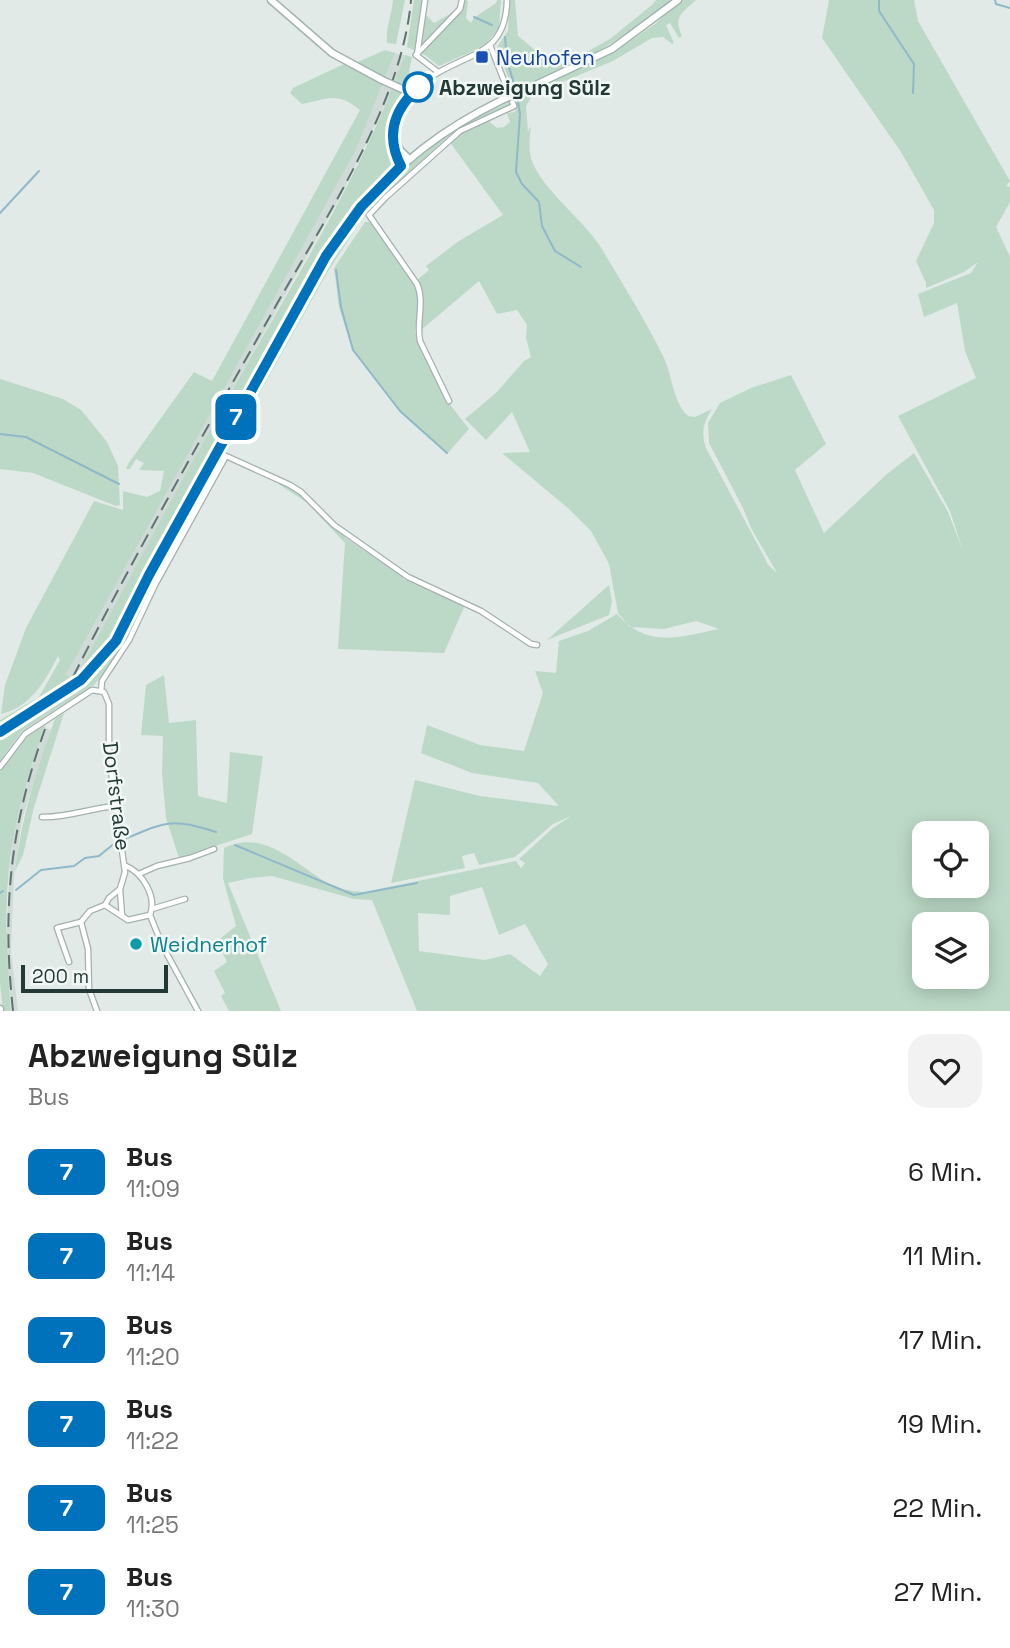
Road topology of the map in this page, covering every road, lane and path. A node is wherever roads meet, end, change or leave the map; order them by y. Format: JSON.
{"nodes":[{"id":1,"x":271,"y":0,"type":"edge"},
{"id":2,"x":425,"y":0,"type":"edge"},
{"id":3,"x":461,"y":0,"type":"edge"},
{"id":4,"x":507,"y":0,"type":"edge"},
{"id":5,"x":678,"y":0,"type":"edge"},
{"id":6,"x":490,"y":45,"type":"junction"},
{"id":7,"x":416,"y":55,"type":"junction"},
{"id":8,"x":438,"y":72,"type":"junction"},
{"id":9,"x":428,"y":79,"type":"joint"},
{"id":10,"x":411,"y":93,"type":"junction"},
{"id":11,"x":394,"y":124,"type":"junction"},
{"id":12,"x":408,"y":159,"type":"junction"},
{"id":13,"x":401,"y":166,"type":"junction"},
{"id":14,"x":449,"y":401,"type":"dead end"},
{"id":15,"x":537,"y":645,"type":"dead end"},
{"id":16,"x":100,"y":691,"type":"junction"},
{"id":17,"x":0,"y":732,"type":"edge"},
{"id":18,"x":0,"y":767,"type":"edge"},
{"id":19,"x":116,"y":806,"type":"junction"},
{"id":20,"x":42,"y":817,"type":"dead end"},
{"id":21,"x":214,"y":849,"type":"dead end"},
{"id":22,"x":126,"y":866,"type":"junction"},
{"id":23,"x":139,"y":874,"type":"junction"},
{"id":24,"x":120,"y":889,"type":"junction"},
{"id":25,"x":185,"y":899,"type":"dead end"},
{"id":26,"x":105,"y":905,"type":"junction"},
{"id":27,"x":151,"y":912,"type":"junction"},
{"id":28,"x":122,"y":917,"type":"junction"},
{"id":29,"x":81,"y":922,"type":"junction"},
{"id":30,"x":68,"y":962,"type":"dead end"},
{"id":31,"x":97,"y":1011,"type":"edge"},
{"id":32,"x":198,"y":1011,"type":"edge"}],
"edges":[{"from":1,"to":10,"type":"main road","bridge":true},
{"from":2,"to":7,"type":"street"},
{"from":3,"to":7,"type":"street"},
{"from":4,"to":6,"type":"street"},
{"from":5,"to":12,"type":"main road","bridge":true},
{"from":6,"to":8,"type":"street"},
{"from":6,"to":14,"type":"street"},
{"from":7,"to":8,"type":"street"},
{"from":8,"to":9,"type":"street"},
{"from":9,"to":10,"type":"main road"},
{"from":10,"to":11,"type":"main road"},
{"from":11,"to":12,"type":"main road"},
{"from":11,"to":13,"type":"main road"},
{"from":12,"to":13,"type":"main road"},
{"from":13,"to":17,"type":"main road"},
{"from":15,"to":16,"type":"street"},
{"from":16,"to":18,"type":"street"},
{"from":16,"to":19,"type":"street","name":"Dorfstraße"},
{"from":19,"to":20,"type":"street"},
{"from":19,"to":22,"type":"street","name":"Dorfstraße"},
{"from":21,"to":23,"type":"street"},
{"from":22,"to":23,"type":"street"},
{"from":22,"to":24,"type":"street","name":"Dorfstraße"},
{"from":23,"to":27,"type":"street"},
{"from":24,"to":26,"type":"street","name":"Dorfstraße"},
{"from":24,"to":28,"type":"street"},
{"from":25,"to":27,"type":"street"},
{"from":26,"to":28,"type":"street"},
{"from":26,"to":29,"type":"street","name":"Dorfstraße"},
{"from":27,"to":28,"type":"street"},
{"from":27,"to":32,"type":"street"},
{"from":29,"to":30,"type":"street","name":"Dorfstraße"},
{"from":29,"to":31,"type":"street"}]}
